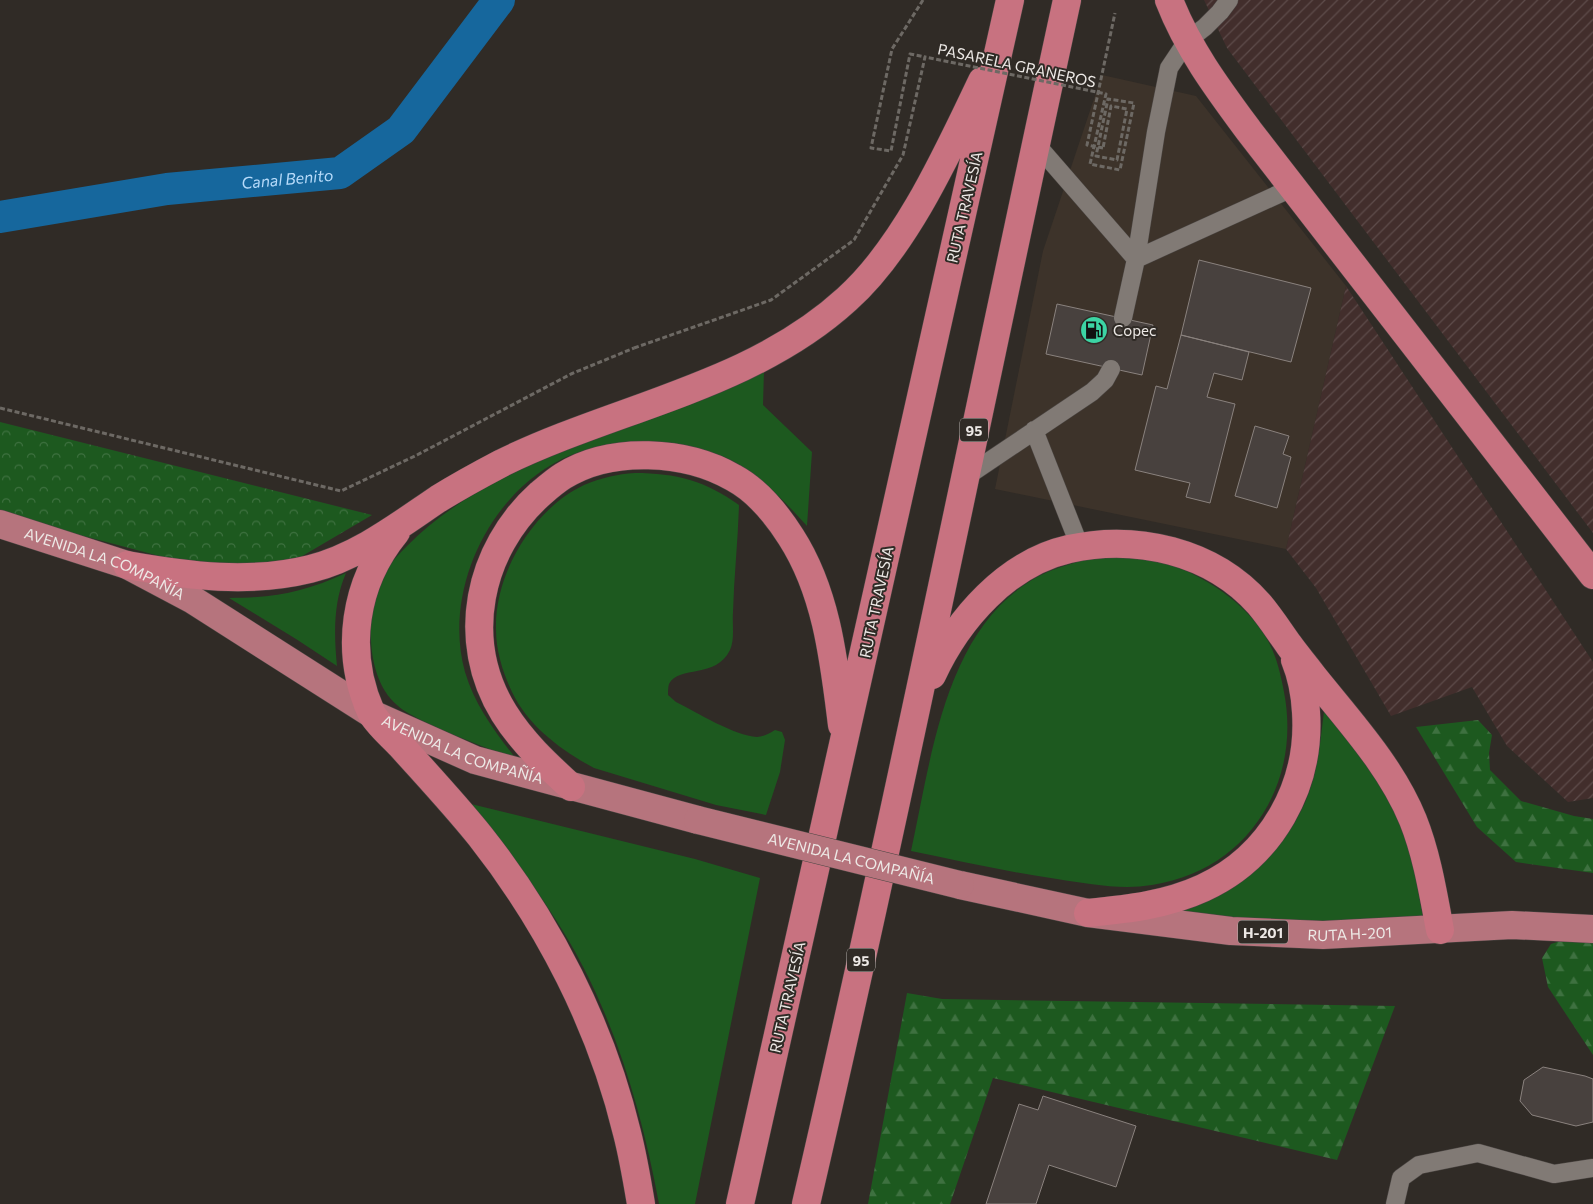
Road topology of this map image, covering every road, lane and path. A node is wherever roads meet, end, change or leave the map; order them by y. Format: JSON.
{"nodes":[{"id":1,"x":922,"y":0,"type":"edge"},
{"id":2,"x":1010,"y":0,"type":"edge"},
{"id":3,"x":1067,"y":0,"type":"edge"},
{"id":4,"x":1170,"y":0,"type":"edge"},
{"id":5,"x":1229,"y":0,"type":"edge"},
{"id":6,"x":1115,"y":13,"type":"dead end"},
{"id":7,"x":1002,"y":40,"type":"junction"},
{"id":8,"x":1187,"y":41,"type":"junction"},
{"id":9,"x":924,"y":57,"type":"junction"},
{"id":10,"x":1036,"y":144,"type":"junction"},
{"id":11,"x":1292,"y":188,"type":"junction"},
{"id":12,"x":1136,"y":258,"type":"junction"},
{"id":13,"x":1123,"y":318,"type":"dead end"},
{"id":14,"x":1111,"y":369,"type":"dead end"},
{"id":15,"x":0,"y":408,"type":"edge"},
{"id":16,"x":1034,"y":430,"type":"junction"},
{"id":17,"x":964,"y":478,"type":"junction"},
{"id":18,"x":0,"y":524,"type":"edge"},
{"id":19,"x":401,"y":525,"type":"junction"},
{"id":20,"x":1080,"y":547,"type":"junction"},
{"id":21,"x":127,"y":565,"type":"junction"},
{"id":22,"x":1593,"y":575,"type":"edge"},
{"id":23,"x":1288,"y":645,"type":"junction"},
{"id":24,"x":372,"y":714,"type":"junction"},
{"id":25,"x":915,"y":716,"type":"junction"},
{"id":26,"x":844,"y":744,"type":"junction"},
{"id":27,"x":571,"y":787,"type":"junction"},
{"id":28,"x":960,"y":885,"type":"joint"},
{"id":29,"x":1088,"y":913,"type":"junction"},
{"id":30,"x":1593,"y":929,"type":"edge"},
{"id":31,"x":1440,"y":930,"type":"junction"},
{"id":32,"x":1593,"y":1168,"type":"edge"},
{"id":33,"x":641,"y":1204,"type":"edge"},
{"id":34,"x":740,"y":1204,"type":"edge"},
{"id":35,"x":806,"y":1204,"type":"edge"},
{"id":36,"x":1395,"y":1204,"type":"edge"}],
"edges":[{"from":1,"to":9,"type":"path"},
{"from":2,"to":7,"type":"highway","name":"RUTA TRAVESÍA"},
{"from":3,"to":10,"type":"highway","number":"95"},
{"from":4,"to":8,"type":"highway"},
{"from":5,"to":8,"type":"lane"},
{"from":6,"to":9,"type":"path","name":"PASARELA GRANEROS","bridge":true},
{"from":7,"to":19,"type":"highway"},
{"from":7,"to":26,"type":"highway","name":"RUTA TRAVESÍA"},
{"from":8,"to":11,"type":"highway"},
{"from":8,"to":12,"type":"lane"},
{"from":9,"to":15,"type":"path","name":"PASARELA GRANEROS","bridge":true},
{"from":10,"to":12,"type":"lane"},
{"from":10,"to":17,"type":"highway","number":"95"},
{"from":11,"to":12,"type":"lane"},
{"from":11,"to":22,"type":"highway"},
{"from":12,"to":13,"type":"lane"},
{"from":14,"to":16,"type":"lane"},
{"from":16,"to":17,"type":"lane"},
{"from":16,"to":20,"type":"lane"},
{"from":17,"to":25,"type":"highway","number":"95"},
{"from":18,"to":21,"type":"main road","name":"AVENIDA LA COMPAÑÍA"},
{"from":19,"to":21,"type":"highway"},
{"from":19,"to":24,"type":"highway"},
{"from":20,"to":23,"type":"highway"},
{"from":20,"to":25,"type":"highway"},
{"from":21,"to":24,"type":"main road","name":"AVENIDA LA COMPAÑÍA"},
{"from":23,"to":29,"type":"highway"},
{"from":23,"to":31,"type":"highway"},
{"from":24,"to":27,"type":"main road","name":"AVENIDA LA COMPAÑÍA"},
{"from":24,"to":33,"type":"highway"},
{"from":25,"to":35,"type":"highway","number":"95"},
{"from":26,"to":27,"type":"highway"},
{"from":26,"to":34,"type":"highway","name":"RUTA TRAVESÍA"},
{"from":27,"to":28,"type":"main road","name":"AVENIDA LA COMPAÑÍA","bridge":true},
{"from":28,"to":29,"type":"main road","name":"RUTA H-201","number":"H-201"},
{"from":29,"to":31,"type":"main road","name":"RUTA H-201","number":"H-201"},
{"from":30,"to":31,"type":"main road","name":"RUTA H-201","number":"H-201"},
{"from":32,"to":36,"type":"lane"}]}
